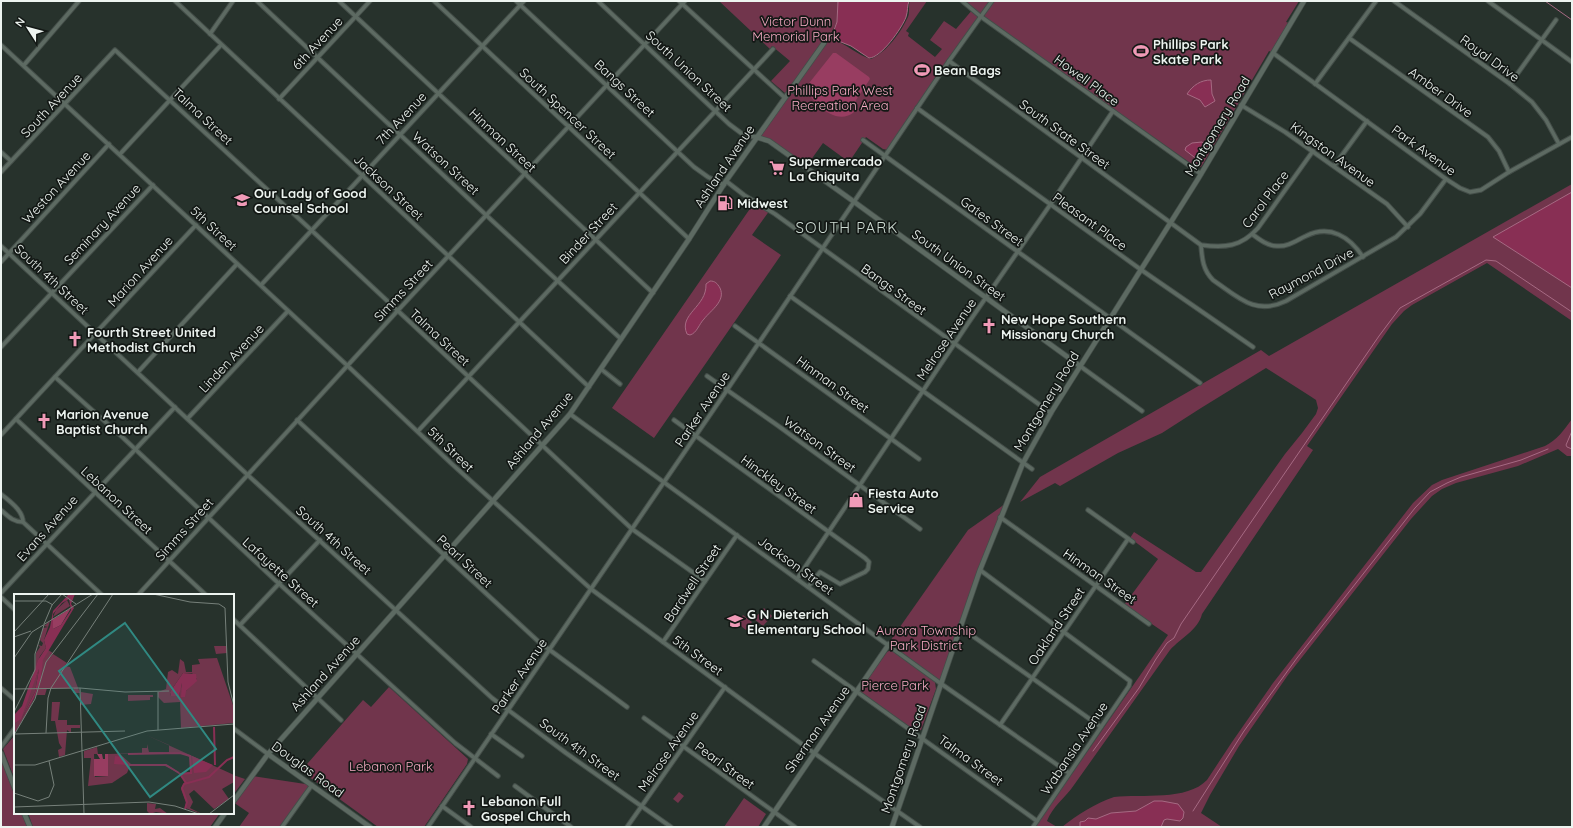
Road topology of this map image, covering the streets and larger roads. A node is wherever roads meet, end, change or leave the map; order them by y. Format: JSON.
{"nodes":[{"id":1,"x":79,"y":1,"type":"edge"},
{"id":2,"x":175,"y":1,"type":"edge"},
{"id":3,"x":234,"y":1,"type":"edge"},
{"id":4,"x":257,"y":1,"type":"edge"},
{"id":5,"x":339,"y":1,"type":"edge"},
{"id":6,"x":370,"y":1,"type":"edge"},
{"id":7,"x":434,"y":1,"type":"edge"},
{"id":8,"x":516,"y":1,"type":"edge"},
{"id":9,"x":524,"y":1,"type":"edge"},
{"id":10,"x":598,"y":1,"type":"edge"},
{"id":11,"x":962,"y":1,"type":"edge"},
{"id":12,"x":992,"y":1,"type":"edge"},
{"id":13,"x":1304,"y":1,"type":"edge"},
{"id":14,"x":1376,"y":1,"type":"edge"},
{"id":15,"x":1394,"y":1,"type":"edge"},
{"id":16,"x":1488,"y":1,"type":"edge"},
{"id":17,"x":682,"y":2,"type":"edge"},
{"id":18,"x":520,"y":5,"type":"junction"},
{"id":19,"x":980,"y":16,"type":"junction"},
{"id":20,"x":356,"y":17,"type":"junction"},
{"id":21,"x":1556,"y":20,"type":"dead end"},
{"id":22,"x":210,"y":34,"type":"junction"},
{"id":23,"x":1349,"y":38,"type":"junction"},
{"id":24,"x":1542,"y":40,"type":"junction"},
{"id":25,"x":824,"y":43,"type":"dead end"},
{"id":26,"x":221,"y":44,"type":"junction"},
{"id":27,"x":1,"y":45,"type":"edge"},
{"id":28,"x":645,"y":45,"type":"junction"},
{"id":29,"x":482,"y":46,"type":"junction"},
{"id":30,"x":773,"y":49,"type":"dead end"},
{"id":31,"x":115,"y":50,"type":"joint"},
{"id":32,"x":1273,"y":53,"type":"junction"},
{"id":33,"x":317,"y":58,"type":"junction"},
{"id":34,"x":949,"y":61,"type":"junction"},
{"id":35,"x":1572,"y":62,"type":"edge"},
{"id":36,"x":24,"y":65,"type":"junction"},
{"id":37,"x":754,"y":70,"type":"junction"},
{"id":38,"x":1315,"y":84,"type":"junction"},
{"id":39,"x":1510,"y":84,"type":"junction"},
{"id":40,"x":608,"y":86,"type":"junction"},
{"id":41,"x":790,"y":89,"type":"junction"},
{"id":42,"x":796,"y":92,"type":"dead end"},
{"id":43,"x":438,"y":93,"type":"junction"},
{"id":44,"x":784,"y":97,"type":"junction"},
{"id":45,"x":279,"y":99,"type":"junction"},
{"id":46,"x":170,"y":100,"type":"junction"},
{"id":47,"x":66,"y":104,"type":"junction"},
{"id":48,"x":1242,"y":105,"type":"junction"},
{"id":49,"x":917,"y":108,"type":"junction"},
{"id":50,"x":715,"y":110,"type":"junction"},
{"id":51,"x":1113,"y":111,"type":"junction"},
{"id":52,"x":1367,"y":122,"type":"junction"},
{"id":53,"x":568,"y":127,"type":"junction"},
{"id":54,"x":400,"y":134,"type":"junction"},
{"id":55,"x":756,"y":137,"type":"junction"},
{"id":56,"x":1572,"y":137,"type":"edge"},
{"id":57,"x":863,"y":140,"type":"dead end"},
{"id":58,"x":109,"y":144,"type":"junction"},
{"id":59,"x":1559,"y":144,"type":"junction"},
{"id":60,"x":677,"y":151,"type":"junction"},
{"id":61,"x":1313,"y":151,"type":"junction"},
{"id":62,"x":1,"y":152,"type":"edge"},
{"id":63,"x":120,"y":154,"type":"junction"},
{"id":64,"x":885,"y":155,"type":"junction"},
{"id":65,"x":1081,"y":158,"type":"junction"},
{"id":66,"x":11,"y":161,"type":"junction"},
{"id":67,"x":1334,"y":166,"type":"junction"},
{"id":68,"x":1,"y":172,"type":"edge"},
{"id":69,"x":1509,"y":172,"type":"junction"},
{"id":70,"x":524,"y":174,"type":"junction"},
{"id":71,"x":1200,"y":174,"type":"junction"},
{"id":72,"x":362,"y":176,"type":"junction"},
{"id":73,"x":1446,"y":179,"type":"junction"},
{"id":74,"x":725,"y":183,"type":"junction"},
{"id":75,"x":153,"y":185,"type":"junction"},
{"id":76,"x":639,"y":193,"type":"junction"},
{"id":77,"x":854,"y":201,"type":"junction"},
{"id":78,"x":1050,"y":205,"type":"junction"},
{"id":79,"x":486,"y":215,"type":"junction"},
{"id":80,"x":1170,"y":223,"type":"junction"},
{"id":81,"x":196,"y":225,"type":"junction"},
{"id":82,"x":1408,"y":226,"type":"junction"},
{"id":83,"x":312,"y":230,"type":"junction"},
{"id":84,"x":1252,"y":234,"type":"junction"},
{"id":85,"x":689,"y":239,"type":"junction"},
{"id":86,"x":595,"y":240,"type":"junction"},
{"id":87,"x":1201,"y":245,"type":"junction"},
{"id":88,"x":1,"y":246,"type":"edge"},
{"id":89,"x":822,"y":248,"type":"junction"},
{"id":90,"x":1017,"y":251,"type":"junction"},
{"id":91,"x":9,"y":253,"type":"junction"},
{"id":92,"x":448,"y":256,"type":"junction"},
{"id":93,"x":1363,"y":257,"type":"junction"},
{"id":94,"x":1,"y":262,"type":"edge"},
{"id":95,"x":237,"y":264,"type":"junction"},
{"id":96,"x":1140,"y":269,"type":"junction"},
{"id":97,"x":557,"y":280,"type":"junction"},
{"id":98,"x":261,"y":285,"type":"junction"},
{"id":99,"x":653,"y":292,"type":"junction"},
{"id":100,"x":52,"y":293,"type":"junction"},
{"id":101,"x":790,"y":296,"type":"junction"},
{"id":102,"x":986,"y":298,"type":"junction"},
{"id":103,"x":288,"y":311,"type":"junction"},
{"id":104,"x":398,"y":311,"type":"junction"},
{"id":105,"x":1110,"y":318,"type":"junction"},
{"id":106,"x":519,"y":322,"type":"junction"},
{"id":107,"x":735,"y":326,"type":"dead end"},
{"id":108,"x":96,"y":334,"type":"junction"},
{"id":109,"x":621,"y":339,"type":"junction"},
{"id":110,"x":759,"y":343,"type":"junction"},
{"id":111,"x":954,"y":344,"type":"junction"},
{"id":112,"x":1,"y":347,"type":"edge"},
{"id":113,"x":1253,"y":348,"type":"dead end"},
{"id":114,"x":348,"y":365,"type":"junction"},
{"id":115,"x":1080,"y":366,"type":"junction"},
{"id":116,"x":601,"y":369,"type":"junction"},
{"id":117,"x":138,"y":372,"type":"junction"},
{"id":118,"x":468,"y":376,"type":"junction"},
{"id":119,"x":707,"y":376,"type":"dead end"},
{"id":120,"x":55,"y":378,"type":"junction"},
{"id":121,"x":1200,"y":383,"type":"dead end"},
{"id":122,"x":620,"y":384,"type":"dead end"},
{"id":123,"x":589,"y":387,"type":"junction"},
{"id":124,"x":727,"y":390,"type":"junction"},
{"id":125,"x":922,"y":391,"type":"junction"},
{"id":126,"x":175,"y":406,"type":"junction"},
{"id":127,"x":1142,"y":411,"type":"dead end"},
{"id":128,"x":1051,"y":413,"type":"junction"},
{"id":129,"x":570,"y":414,"type":"junction"},
{"id":130,"x":188,"y":418,"type":"junction"},
{"id":131,"x":16,"y":419,"type":"junction"},
{"id":132,"x":297,"y":420,"type":"junction"},
{"id":133,"x":674,"y":420,"type":"dead end"},
{"id":134,"x":418,"y":431,"type":"junction"},
{"id":135,"x":1,"y":435,"type":"edge"},
{"id":136,"x":696,"y":436,"type":"junction"},
{"id":137,"x":891,"y":439,"type":"junction"},
{"id":138,"x":542,"y":446,"type":"junction"},
{"id":139,"x":135,"y":448,"type":"junction"},
{"id":140,"x":919,"y":459,"type":"dead end"},
{"id":141,"x":1023,"y":463,"type":"junction"},
{"id":142,"x":1032,"y":469,"type":"dead end"},
{"id":143,"x":248,"y":474,"type":"junction"},
{"id":144,"x":664,"y":482,"type":"junction"},
{"id":145,"x":860,"y":485,"type":"junction"},
{"id":146,"x":94,"y":492,"type":"junction"},
{"id":147,"x":1,"y":494,"type":"edge"},
{"id":148,"x":493,"y":501,"type":"junction"},
{"id":149,"x":1,"y":510,"type":"edge"},
{"id":150,"x":1088,"y":510,"type":"dead end"},
{"id":151,"x":1000,"y":517,"type":"junction"},
{"id":152,"x":208,"y":518,"type":"junction"},
{"id":153,"x":23,"y":522,"type":"junction"},
{"id":154,"x":632,"y":528,"type":"junction"},
{"id":155,"x":920,"y":529,"type":"dead end"},
{"id":156,"x":828,"y":531,"type":"junction"},
{"id":157,"x":737,"y":535,"type":"junction"},
{"id":158,"x":1128,"y":539,"type":"junction"},
{"id":159,"x":320,"y":540,"type":"junction"},
{"id":160,"x":1133,"y":542,"type":"dead end"},
{"id":161,"x":47,"y":544,"type":"junction"},
{"id":162,"x":445,"y":555,"type":"junction"},
{"id":163,"x":169,"y":561,"type":"junction"},
{"id":164,"x":980,"y":570,"type":"junction"},
{"id":165,"x":797,"y":579,"type":"junction"},
{"id":166,"x":705,"y":581,"type":"junction"},
{"id":167,"x":279,"y":584,"type":"junction"},
{"id":168,"x":1096,"y":586,"type":"junction"},
{"id":169,"x":808,"y":587,"type":"junction"},
{"id":170,"x":591,"y":590,"type":"junction"},
{"id":171,"x":1,"y":593,"type":"edge"},
{"id":172,"x":101,"y":594,"type":"edge"},
{"id":173,"x":139,"y":594,"type":"edge"},
{"id":174,"x":205,"y":594,"type":"edge"},
{"id":175,"x":1,"y":597,"type":"edge"},
{"id":176,"x":14,"y":609,"type":"edge"},
{"id":177,"x":396,"y":610,"type":"junction"},
{"id":178,"x":234,"y":620,"type":"edge"},
{"id":179,"x":1149,"y":624,"type":"dead end"},
{"id":180,"x":240,"y":626,"type":"junction"},
{"id":181,"x":960,"y":627,"type":"junction"},
{"id":182,"x":1064,"y":632,"type":"junction"},
{"id":183,"x":663,"y":642,"type":"junction"},
{"id":184,"x":889,"y":644,"type":"junction"},
{"id":185,"x":550,"y":650,"type":"junction"},
{"id":186,"x":357,"y":654,"type":"junction"},
{"id":187,"x":814,"y":661,"type":"dead end"},
{"id":188,"x":1032,"y":679,"type":"junction"},
{"id":189,"x":940,"y":683,"type":"junction"},
{"id":190,"x":725,"y":687,"type":"junction"},
{"id":191,"x":1,"y":688,"type":"edge"},
{"id":192,"x":856,"y":691,"type":"junction"},
{"id":193,"x":317,"y":698,"type":"junction"},
{"id":194,"x":14,"y":699,"type":"edge"},
{"id":195,"x":628,"y":707,"type":"dead end"},
{"id":196,"x":509,"y":710,"type":"junction"},
{"id":197,"x":644,"y":718,"type":"dead end"},
{"id":198,"x":341,"y":720,"type":"dead end"},
{"id":199,"x":1000,"y":725,"type":"junction"},
{"id":200,"x":1101,"y":727,"type":"junction"},
{"id":201,"x":14,"y":729,"type":"edge"},
{"id":202,"x":234,"y":729,"type":"edge"},
{"id":203,"x":491,"y":734,"type":"junction"},
{"id":204,"x":922,"y":738,"type":"junction"},
{"id":205,"x":683,"y":746,"type":"junction"},
{"id":206,"x":1,"y":747,"type":"edge"},
{"id":207,"x":1,"y":753,"type":"edge"},
{"id":208,"x":814,"y":753,"type":"junction"},
{"id":209,"x":268,"y":754,"type":"junction"},
{"id":210,"x":522,"y":756,"type":"dead end"},
{"id":211,"x":474,"y":759,"type":"junction"},
{"id":212,"x":1069,"y":774,"type":"junction"},
{"id":213,"x":498,"y":776,"type":"dead end"},
{"id":214,"x":312,"y":785,"type":"junction"},
{"id":215,"x":14,"y":786,"type":"edge"},
{"id":216,"x":515,"y":786,"type":"dead end"},
{"id":217,"x":234,"y":801,"type":"edge"},
{"id":218,"x":442,"y":806,"type":"junction"},
{"id":219,"x":642,"y":806,"type":"junction"},
{"id":220,"x":897,"y":811,"type":"junction"},
{"id":221,"x":774,"y":812,"type":"junction"},
{"id":222,"x":24,"y":814,"type":"edge"},
{"id":223,"x":224,"y":814,"type":"edge"},
{"id":224,"x":1037,"y":821,"type":"junction"},
{"id":225,"x":30,"y":827,"type":"edge"},
{"id":226,"x":215,"y":827,"type":"edge"},
{"id":227,"x":282,"y":827,"type":"edge"},
{"id":228,"x":370,"y":827,"type":"edge"},
{"id":229,"x":428,"y":827,"type":"edge"},
{"id":230,"x":471,"y":827,"type":"edge"},
{"id":231,"x":571,"y":827,"type":"edge"},
{"id":232,"x":627,"y":827,"type":"edge"},
{"id":233,"x":671,"y":827,"type":"edge"},
{"id":234,"x":764,"y":827,"type":"edge"},
{"id":235,"x":795,"y":827,"type":"edge"},
{"id":236,"x":892,"y":827,"type":"edge"},
{"id":237,"x":920,"y":827,"type":"edge"},
{"id":238,"x":1033,"y":827,"type":"edge"}],
"edges":[{"from":1,"to":36,"type":"street"},
{"from":2,"to":22,"type":"street","name":"Jackson Street"},
{"from":3,"to":22,"type":"street"},
{"from":4,"to":33,"type":"street","name":"Watson Street"},
{"from":5,"to":20,"type":"street","name":"Hinman Street"},
{"from":6,"to":20,"type":"street","name":"6th Avenue"},
{"from":7,"to":29,"type":"street","name":"South Spencer Street"},
{"from":8,"to":18,"type":"street","name":"Bangs Street"},
{"from":9,"to":18,"type":"street","name":"7th Avenue"},
{"from":10,"to":28,"type":"street","name":"South Union Street"},
{"from":11,"to":19,"type":"street","name":"Howell Place"},
{"from":12,"to":19,"type":"street","name":"Parker Avenue"},
{"from":13,"to":32,"type":"street","name":"Montgomery Road"},
{"from":14,"to":23,"type":"street"},
{"from":15,"to":39,"type":"street","name":"Royal Drive"},
{"from":16,"to":24,"type":"street"},
{"from":17,"to":28,"type":"street","name":"Simms Street"},
{"from":17,"to":37,"type":"street"},
{"from":18,"to":29,"type":"street","name":"7th Avenue"},
{"from":18,"to":40,"type":"street","name":"Bangs Street"},
{"from":19,"to":34,"type":"street","name":"Parker Avenue"},
{"from":19,"to":51,"type":"street","name":"Howell Place"},
{"from":20,"to":33,"type":"street","name":"6th Avenue"},
{"from":20,"to":43,"type":"street","name":"Hinman Street"},
{"from":21,"to":24,"type":"street"},
{"from":22,"to":26,"type":"street","name":"Jackson Street"},
{"from":23,"to":38,"type":"street"},
{"from":23,"to":69,"type":"street","name":"Amber Drive"},
{"from":24,"to":35,"type":"street"},
{"from":24,"to":39,"type":"street"},
{"from":25,"to":41,"type":"street","name":"Ashland Avenue"},
{"from":26,"to":45,"type":"street","name":"Jackson Street"},
{"from":26,"to":46,"type":"street"},
{"from":27,"to":36,"type":"street","name":"5th Street"},
{"from":28,"to":40,"type":"street","name":"Simms Street"},
{"from":28,"to":50,"type":"street","name":"South Union Street"},
{"from":29,"to":43,"type":"street","name":"7th Avenue"},
{"from":29,"to":53,"type":"street","name":"South Spencer Street"},
{"from":30,"to":37,"type":"street","name":"Binder Street"},
{"from":31,"to":46,"type":"street","name":"Talma Street"},
{"from":31,"to":47,"type":"street","name":"South Avenue"},
{"from":32,"to":38,"type":"street","name":"Park Avenue"},
{"from":32,"to":48,"type":"street","name":"Montgomery Road"},
{"from":33,"to":45,"type":"street","name":"6th Avenue"},
{"from":33,"to":54,"type":"street","name":"Watson Street"},
{"from":34,"to":49,"type":"street","name":"Parker Avenue"},
{"from":34,"to":65,"type":"street","name":"South State Street"},
{"from":36,"to":47,"type":"street","name":"5th Street"},
{"from":37,"to":44,"type":"street"},
{"from":37,"to":50,"type":"street","name":"Binder Street"},
{"from":38,"to":52,"type":"street","name":"Park Avenue"},
{"from":39,"to":59,"type":"street","name":"Royal Drive"},
{"from":40,"to":53,"type":"street","name":"Simms Street"},
{"from":40,"to":60,"type":"street","name":"Bangs Street"},
{"from":41,"to":42,"type":"street"},
{"from":41,"to":44,"type":"street","name":"Ashland Avenue"},
{"from":43,"to":54,"type":"street","name":"7th Avenue"},
{"from":43,"to":70,"type":"street","name":"Hinman Street"},
{"from":44,"to":55,"type":"street","name":"Ashland Avenue"},
{"from":45,"to":72,"type":"street","name":"Jackson Street"},
{"from":46,"to":63,"type":"street"},
{"from":46,"to":83,"type":"street","name":"Talma Street"},
{"from":47,"to":58,"type":"street","name":"5th Street"},
{"from":47,"to":66,"type":"street","name":"South Avenue"},
{"from":48,"to":61,"type":"street","name":"Kingston Avenue"},
{"from":48,"to":71,"type":"street","name":"Montgomery Road"},
{"from":49,"to":64,"type":"street","name":"Parker Avenue"},
{"from":49,"to":78,"type":"street","name":"Pleasant Place"},
{"from":50,"to":55,"type":"street","name":"South Union Street"},
{"from":50,"to":60,"type":"street","name":"Binder Street"},
{"from":51,"to":65,"type":"street","name":"Melrose Avenue"},
{"from":51,"to":71,"type":"street","name":"Howell Place"},
{"from":52,"to":67,"type":"street"},
{"from":52,"to":73,"type":"street","name":"Park Avenue"},
{"from":53,"to":70,"type":"street","name":"Simms Street"},
{"from":53,"to":76,"type":"street","name":"South Spencer Street"},
{"from":54,"to":72,"type":"street","name":"7th Avenue"},
{"from":54,"to":79,"type":"street","name":"Watson Street"},
{"from":55,"to":74,"type":"street","name":"Ashland Avenue"},
{"from":55,"to":77,"type":"street","name":"South Union Street"},
{"from":56,"to":59,"type":"street","name":"Park Avenue"},
{"from":57,"to":64,"type":"street","name":"Gates Street"},
{"from":58,"to":63,"type":"street","name":"5th Street"},
{"from":58,"to":91,"type":"street","name":"Weston Avenue"},
{"from":59,"to":69,"type":"street","name":"Park Avenue"},
{"from":60,"to":74,"type":"street","name":"Bangs Street"},
{"from":60,"to":76,"type":"street","name":"Binder Street"},
{"from":61,"to":67,"type":"street","name":"Kingston Avenue"},
{"from":61,"to":84,"type":"street","name":"Carol Place"},
{"from":62,"to":66,"type":"street"},
{"from":63,"to":75,"type":"street","name":"5th Street"},
{"from":64,"to":77,"type":"street","name":"Parker Avenue"},
{"from":64,"to":90,"type":"street","name":"Gates Street"},
{"from":65,"to":78,"type":"street","name":"Melrose Avenue"},
{"from":65,"to":80,"type":"street","name":"South State Street"},
{"from":66,"to":68,"type":"street","name":"South Avenue"},
{"from":67,"to":82,"type":"street","name":"Kingston Avenue"},
{"from":69,"to":73,"type":"street","name":"Park Avenue"},
{"from":70,"to":79,"type":"street","name":"Simms Street"},
{"from":70,"to":86,"type":"street","name":"Hinman Street"},
{"from":71,"to":80,"type":"street","name":"Montgomery Road"},
{"from":72,"to":83,"type":"street","name":"7th Avenue"},
{"from":72,"to":92,"type":"street","name":"Jackson Street"},
{"from":73,"to":82,"type":"street","name":"Raymond Drive"},
{"from":74,"to":85,"type":"street","name":"Ashland Avenue"},
{"from":74,"to":89,"type":"street","name":"Bangs Street"},
{"from":75,"to":81,"type":"street","name":"5th Street"},
{"from":75,"to":100,"type":"street","name":"Seminary Avenue"},
{"from":76,"to":85,"type":"street","name":"South Spencer Street"},
{"from":76,"to":86,"type":"street","name":"Binder Street"},
{"from":77,"to":89,"type":"street","name":"Parker Avenue"},
{"from":77,"to":102,"type":"street","name":"South Union Street"},
{"from":78,"to":90,"type":"street","name":"Melrose Avenue"},
{"from":78,"to":96,"type":"street","name":"Pleasant Place"},
{"from":79,"to":92,"type":"street","name":"Simms Street"},
{"from":79,"to":97,"type":"street","name":"Watson Street"},
{"from":80,"to":87,"type":"street"},
{"from":80,"to":96,"type":"street","name":"Montgomery Road"},
{"from":81,"to":95,"type":"street","name":"5th Street"},
{"from":81,"to":108,"type":"street","name":"Marion Avenue"},
{"from":82,"to":93,"type":"street","name":"Raymond Drive"},
{"from":83,"to":98,"type":"street","name":"7th Avenue"},
{"from":83,"to":104,"type":"street","name":"Talma Street"},
{"from":84,"to":87,"type":"street","name":"Carol Place"},
{"from":84,"to":93,"type":"street"},
{"from":85,"to":99,"type":"street","name":"Ashland Avenue"},
{"from":86,"to":97,"type":"street","name":"Binder Street"},
{"from":86,"to":99,"type":"street","name":"Hinman Street"},
{"from":87,"to":93,"type":"street","name":"Raymond Drive"},
{"from":88,"to":91,"type":"street","name":"South 4th Street"},
{"from":89,"to":101,"type":"street","name":"Parker Avenue"},
{"from":89,"to":111,"type":"street","name":"Bangs Street"},
{"from":90,"to":102,"type":"street","name":"Melrose Avenue"},
{"from":90,"to":105,"type":"street","name":"Gates Street"},
{"from":91,"to":94,"type":"street","name":"Weston Avenue"},
{"from":91,"to":100,"type":"street","name":"South 4th Street"},
{"from":92,"to":104,"type":"street","name":"Simms Street"},
{"from":92,"to":106,"type":"street","name":"Jackson Street"},
{"from":95,"to":98,"type":"street","name":"5th Street"},
{"from":95,"to":117,"type":"street"},
{"from":96,"to":105,"type":"street","name":"Montgomery Road"},
{"from":96,"to":113,"type":"street","name":"Pleasant Place"},
{"from":97,"to":106,"type":"street","name":"Binder Street"},
{"from":97,"to":109,"type":"street","name":"Watson Street"},
{"from":98,"to":103,"type":"street","name":"5th Street"},
{"from":99,"to":109,"type":"street","name":"Ashland Avenue"},
{"from":100,"to":108,"type":"street","name":"South 4th Street"},
{"from":100,"to":112,"type":"street","name":"Seminary Avenue"},
{"from":101,"to":110,"type":"street","name":"Parker Avenue"},
{"from":101,"to":125,"type":"street"},
{"from":102,"to":111,"type":"street","name":"Melrose Avenue"},
{"from":102,"to":115,"type":"street","name":"South Union Street"},
{"from":103,"to":114,"type":"street","name":"5th Street"},
{"from":103,"to":130,"type":"street","name":"Linden Avenue"},
{"from":104,"to":114,"type":"street","name":"Simms Street"},
{"from":104,"to":118,"type":"street","name":"Talma Street"},
{"from":105,"to":115,"type":"street","name":"Montgomery Road"},
{"from":105,"to":121,"type":"street","name":"Gates Street"},
{"from":106,"to":118,"type":"street","name":"Binder Street"},
{"from":106,"to":123,"type":"street","name":"Jackson Street"},
{"from":107,"to":110,"type":"street","name":"Hinman Street"},
{"from":108,"to":117,"type":"street","name":"South 4th Street"},
{"from":108,"to":120,"type":"street","name":"Marion Avenue"},
{"from":109,"to":116,"type":"street","name":"Ashland Avenue"},
{"from":110,"to":124,"type":"street","name":"Parker Avenue"},
{"from":110,"to":137,"type":"street","name":"Hinman Street"},
{"from":111,"to":125,"type":"street","name":"Melrose Avenue"},
{"from":111,"to":128,"type":"street","name":"Bangs Street"},
{"from":114,"to":132,"type":"street","name":"Simms Street"},
{"from":114,"to":134,"type":"street","name":"5th Street"},
{"from":115,"to":127,"type":"street","name":"South Union Street"},
{"from":115,"to":128,"type":"street","name":"Montgomery Road"},
{"from":116,"to":122,"type":"street"},
{"from":116,"to":123,"type":"street","name":"Ashland Avenue"},
{"from":117,"to":126,"type":"street","name":"South 4th Street"},
{"from":118,"to":134,"type":"street","name":"Binder Street"},
{"from":118,"to":138,"type":"street","name":"Talma Street"},
{"from":119,"to":124,"type":"street","name":"Watson Street"},
{"from":120,"to":131,"type":"street","name":"Marion Avenue"},
{"from":120,"to":139,"type":"street","name":"Lafayette Street"},
{"from":123,"to":129,"type":"street","name":"Ashland Avenue"},
{"from":124,"to":136,"type":"street","name":"Parker Avenue"},
{"from":124,"to":145,"type":"street","name":"Watson Street"},
{"from":125,"to":137,"type":"street","name":"Melrose Avenue"},
{"from":125,"to":141,"type":"street"},
{"from":126,"to":130,"type":"street","name":"South 4th Street"},
{"from":126,"to":139,"type":"street","name":"Evans Avenue"},
{"from":128,"to":141,"type":"street","name":"Montgomery Road"},
{"from":129,"to":138,"type":"street","name":"Ashland Avenue"},
{"from":129,"to":144,"type":"street","name":"Jackson Street"},
{"from":130,"to":143,"type":"street","name":"South 4th Street"},
{"from":131,"to":135,"type":"street","name":"Marion Avenue"},
{"from":131,"to":146,"type":"street","name":"Lebanon Street"},
{"from":132,"to":143,"type":"street","name":"Simms Street"},
{"from":132,"to":162,"type":"street","name":"Pearl Street"},
{"from":133,"to":136,"type":"street","name":"Hinckley Street"},
{"from":134,"to":148,"type":"street","name":"5th Street"},
{"from":136,"to":144,"type":"street","name":"Parker Avenue"},
{"from":136,"to":156,"type":"street","name":"Hinckley Street"},
{"from":137,"to":140,"type":"street","name":"Hinman Street"},
{"from":137,"to":145,"type":"street","name":"Melrose Avenue"},
{"from":138,"to":148,"type":"street","name":"Ashland Avenue"},
{"from":138,"to":154,"type":"street","name":"Talma Street"},
{"from":139,"to":146,"type":"street","name":"Evans Avenue"},
{"from":139,"to":152,"type":"street","name":"Lafayette Street"},
{"from":141,"to":142,"type":"street"},
{"from":141,"to":151,"type":"street","name":"Montgomery Road"},
{"from":143,"to":152,"type":"street","name":"Simms Street"},
{"from":143,"to":159,"type":"street","name":"South 4th Street"},
{"from":144,"to":154,"type":"street","name":"Parker Avenue"},
{"from":144,"to":157,"type":"street","name":"Jackson Street"},
{"from":145,"to":155,"type":"street","name":"Watson Street"},
{"from":145,"to":156,"type":"street","name":"Melrose Avenue"},
{"from":146,"to":161,"type":"street","name":"Evans Avenue"},
{"from":146,"to":163,"type":"street","name":"Lebanon Street"},
{"from":147,"to":153,"type":"street"},
{"from":148,"to":162,"type":"street","name":"Ashland Avenue"},
{"from":148,"to":170,"type":"street","name":"5th Street"},
{"from":149,"to":153,"type":"street"},
{"from":150,"to":158,"type":"street"},
{"from":151,"to":164,"type":"street","name":"Montgomery Road"},
{"from":151,"to":168,"type":"street","name":"Hinman Street"},
{"from":152,"to":163,"type":"street","name":"Simms Street"},
{"from":152,"to":167,"type":"street","name":"Lafayette Street"},
{"from":153,"to":161,"type":"street"},
{"from":154,"to":166,"type":"street","name":"Talma Street"},
{"from":154,"to":170,"type":"street","name":"Parker Avenue"},
{"from":156,"to":165,"type":"street","name":"Melrose Avenue"},
{"from":156,"to":169,"type":"street","name":"Hinckley Street"},
{"from":157,"to":165,"type":"street","name":"Jackson Street"},
{"from":157,"to":166,"type":"street","name":"Bardwell Street"},
{"from":158,"to":160,"type":"street"},
{"from":158,"to":168,"type":"street","name":"Oakland Street"},
{"from":159,"to":167,"type":"street"},
{"from":159,"to":177,"type":"street","name":"South 4th Street"},
{"from":161,"to":171,"type":"street","name":"Evans Avenue"},
{"from":161,"to":172,"type":"street"},
{"from":162,"to":177,"type":"street","name":"Ashland Avenue"},
{"from":162,"to":185,"type":"street","name":"Pearl Street"},
{"from":163,"to":173,"type":"street","name":"Simms Street"},
{"from":163,"to":174,"type":"street","name":"Lebanon Street"},
{"from":164,"to":181,"type":"street","name":"Montgomery Road"},
{"from":164,"to":182,"type":"street"},
{"from":165,"to":169,"type":"street","name":"Jackson Street"},
{"from":166,"to":183,"type":"street","name":"Bardwell Street"},
{"from":167,"to":180,"type":"street"},
{"from":167,"to":186,"type":"street","name":"Lafayette Street"},
{"from":168,"to":179,"type":"street","name":"Hinman Street"},
{"from":168,"to":182,"type":"street","name":"Oakland Street"},
{"from":169,"to":184,"type":"street","name":"Jackson Street"},
{"from":170,"to":183,"type":"street","name":"5th Street"},
{"from":170,"to":185,"type":"street","name":"Parker Avenue"},
{"from":175,"to":176,"type":"street"},
{"from":177,"to":186,"type":"street","name":"Ashland Avenue"},
{"from":177,"to":196,"type":"street","name":"South 4th Street"},
{"from":178,"to":180,"type":"street"},
{"from":180,"to":193,"type":"street"},
{"from":181,"to":188,"type":"street"},
{"from":181,"to":189,"type":"street","name":"Montgomery Road"},
{"from":182,"to":188,"type":"street","name":"Oakland Street"},
{"from":182,"to":200,"type":"street","name":"Wabansia Avenue"},
{"from":183,"to":190,"type":"street","name":"5th Street"},
{"from":184,"to":189,"type":"street","name":"Jackson Street"},
{"from":184,"to":192,"type":"street","name":"Sherman Avenue"},
{"from":185,"to":195,"type":"street","name":"Pearl Street"},
{"from":185,"to":196,"type":"street","name":"Parker Avenue"},
{"from":186,"to":193,"type":"street","name":"Ashland Avenue"},
{"from":186,"to":211,"type":"street","name":"Lafayette Street"},
{"from":187,"to":192,"type":"street","name":"Talma Street"},
{"from":188,"to":199,"type":"street","name":"Oakland Street"},
{"from":188,"to":200,"type":"street"},
{"from":189,"to":199,"type":"street","name":"Jackson Street"},
{"from":189,"to":204,"type":"street","name":"Montgomery Road"},
{"from":190,"to":205,"type":"street","name":"Melrose Avenue"},
{"from":190,"to":208,"type":"street","name":"5th Street"},
{"from":191,"to":194,"type":"street"},
{"from":192,"to":204,"type":"street","name":"Talma Street"},
{"from":192,"to":208,"type":"street","name":"Sherman Avenue"},
{"from":193,"to":198,"type":"street"},
{"from":193,"to":209,"type":"street","name":"Ashland Avenue"},
{"from":196,"to":203,"type":"street","name":"Parker Avenue"},
{"from":196,"to":219,"type":"street","name":"South 4th Street"},
{"from":197,"to":205,"type":"street","name":"Pearl Street"},
{"from":199,"to":212,"type":"street","name":"Jackson Street"},
{"from":200,"to":212,"type":"street","name":"Wabansia Avenue"},
{"from":201,"to":206,"type":"street"},
{"from":202,"to":209,"type":"street","name":"Douglas Road"},
{"from":203,"to":210,"type":"street"},
{"from":203,"to":211,"type":"street","name":"Parker Avenue"},
{"from":204,"to":220,"type":"street","name":"Montgomery Road"},
{"from":204,"to":224,"type":"street","name":"Talma Street"},
{"from":205,"to":219,"type":"street","name":"Melrose Avenue"},
{"from":205,"to":221,"type":"street","name":"Pearl Street"},
{"from":207,"to":215,"type":"street"},
{"from":208,"to":220,"type":"street","name":"5th Street"},
{"from":208,"to":221,"type":"street","name":"Sherman Avenue"},
{"from":209,"to":214,"type":"street","name":"Douglas Road"},
{"from":209,"to":217,"type":"street","name":"Ashland Avenue"},
{"from":211,"to":213,"type":"street","name":"Lafayette Street"},
{"from":211,"to":218,"type":"street","name":"Parker Avenue"},
{"from":212,"to":224,"type":"street","name":"Wabansia Avenue"},
{"from":214,"to":227,"type":"street"},
{"from":214,"to":228,"type":"street","name":"Douglas Road"},
{"from":216,"to":231,"type":"street"},
{"from":218,"to":229,"type":"street","name":"Parker Avenue"},
{"from":218,"to":230,"type":"street"},
{"from":219,"to":232,"type":"street","name":"Melrose Avenue"},
{"from":219,"to":233,"type":"street","name":"South 4th Street"},
{"from":220,"to":236,"type":"street","name":"Montgomery Road"},
{"from":220,"to":237,"type":"street","name":"5th Street"},
{"from":221,"to":234,"type":"street","name":"Sherman Avenue"},
{"from":221,"to":235,"type":"street","name":"Pearl Street"},
{"from":222,"to":225,"type":"street"},
{"from":223,"to":226,"type":"street"},
{"from":224,"to":238,"type":"street","name":"Wabansia Avenue"}]}
